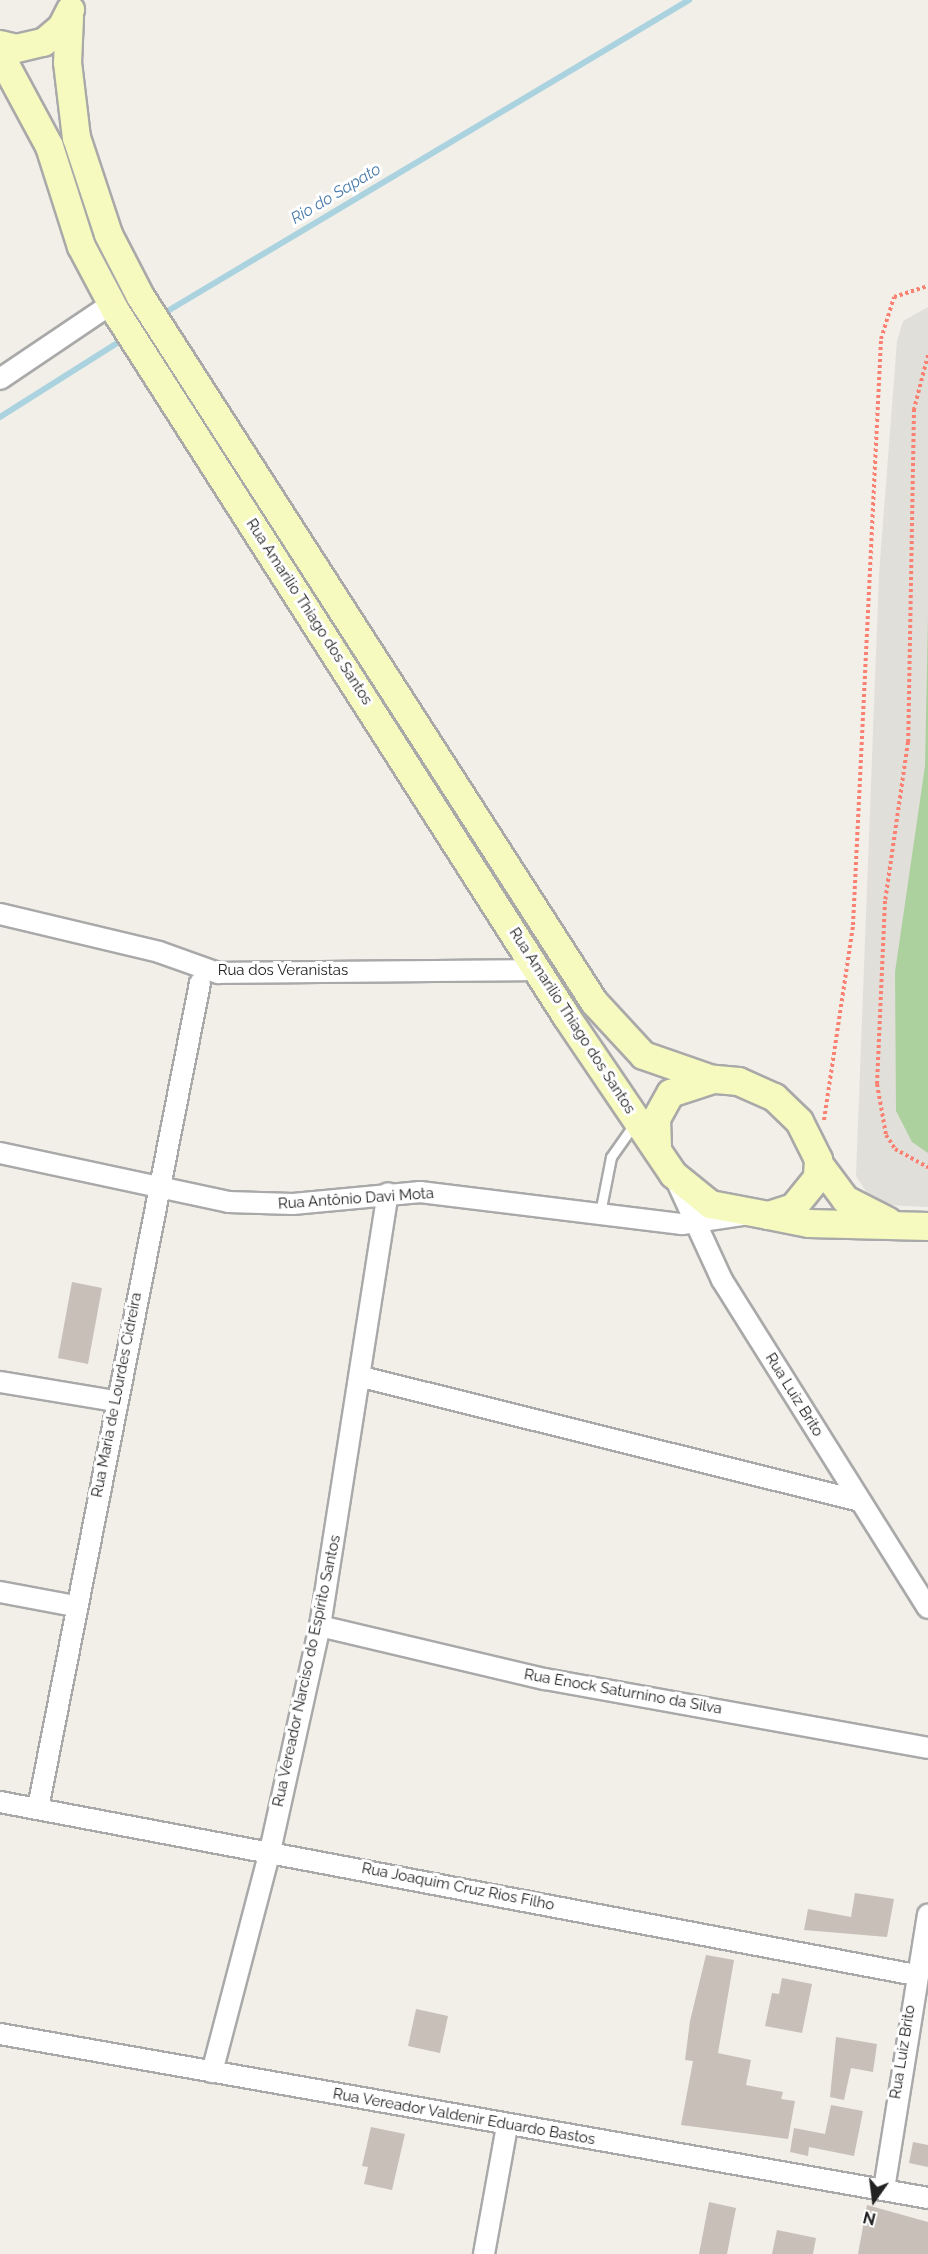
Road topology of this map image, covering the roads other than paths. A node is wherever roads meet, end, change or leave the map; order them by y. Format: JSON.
{"nodes":[{"id":1,"x":70,"y":8,"type":"edge"},
{"id":2,"x":0,"y":44,"type":"edge"},
{"id":3,"x":0,"y":55,"type":"edge"},
{"id":4,"x":114,"y":308,"type":"junction"},
{"id":5,"x":0,"y":379,"type":"edge"},
{"id":6,"x":0,"y":914,"type":"edge"},
{"id":7,"x":538,"y":970,"type":"junction"},
{"id":8,"x":200,"y":983,"type":"dead end"},
{"id":9,"x":671,"y":1069,"type":"junction"},
{"id":10,"x":713,"y":1079,"type":"junction"},
{"id":11,"x":637,"y":1120,"type":"junction"},
{"id":12,"x":657,"y":1150,"type":"junction"},
{"id":13,"x":0,"y":1153,"type":"edge"},
{"id":14,"x":818,"y":1162,"type":"junction"},
{"id":15,"x":673,"y":1174,"type":"junction"},
{"id":16,"x":160,"y":1190,"type":"junction"},
{"id":17,"x":388,"y":1193,"type":"junction"},
{"id":18,"x":600,"y":1213,"type":"junction"},
{"id":19,"x":759,"y":1214,"type":"junction"},
{"id":20,"x":698,"y":1224,"type":"junction"},
{"id":21,"x":900,"y":1225,"type":"junction"},
{"id":22,"x":928,"y":1226,"type":"edge"},
{"id":23,"x":362,"y":1377,"type":"junction"},
{"id":24,"x":0,"y":1382,"type":"edge"},
{"id":25,"x":115,"y":1401,"type":"junction"},
{"id":26,"x":860,"y":1501,"type":"junction"},
{"id":27,"x":0,"y":1592,"type":"edge"},
{"id":28,"x":75,"y":1606,"type":"junction"},
{"id":29,"x":928,"y":1608,"type":"edge"},
{"id":30,"x":320,"y":1626,"type":"junction"},
{"id":31,"x":928,"y":1748,"type":"edge"},
{"id":32,"x":0,"y":1802,"type":"edge"},
{"id":33,"x":38,"y":1808,"type":"junction"},
{"id":34,"x":270,"y":1851,"type":"junction"},
{"id":35,"x":928,"y":1915,"type":"edge"},
{"id":36,"x":916,"y":1975,"type":"junction"},
{"id":37,"x":0,"y":2034,"type":"edge"},
{"id":38,"x":212,"y":2072,"type":"junction"},
{"id":39,"x":507,"y":2126,"type":"junction"},
{"id":40,"x":884,"y":2189,"type":"junction"},
{"id":41,"x":928,"y":2198,"type":"edge"},
{"id":42,"x":484,"y":2254,"type":"edge"}],
"edges":[{"from":1,"to":2,"type":"main road"},
{"from":1,"to":9,"type":"main road","name":"Rua Amarilio Thiago dos Santos"},
{"from":3,"to":4,"type":"main road","name":"Rua Amarilio Thiago dos Santos"},
{"from":4,"to":5,"type":"street"},
{"from":4,"to":7,"type":"main road","name":"Rua Amarilio Thiago dos Santos"},
{"from":6,"to":7,"type":"street","name":"Rua dos Veranistas"},
{"from":7,"to":11,"type":"main road","name":"Rua Amarilio Thiago dos Santos"},
{"from":8,"to":16,"type":"street","name":"Rua Maria de Lourdes Cidreira"},
{"from":9,"to":10,"type":"main road","name":"Rua Amarilio Thiago dos Santos"},
{"from":9,"to":11,"type":"main road"},
{"from":10,"to":12,"type":"main road"},
{"from":10,"to":14,"type":"main road"},
{"from":11,"to":12,"type":"main road","name":"Rua Amarilio Thiago dos Santos"},
{"from":11,"to":18,"type":"lane"},
{"from":12,"to":15,"type":"main road"},
{"from":13,"to":16,"type":"street","name":"Rua Antônio Davi Mota"},
{"from":14,"to":19,"type":"main road"},
{"from":14,"to":21,"type":"main road"},
{"from":15,"to":19,"type":"main road"},
{"from":15,"to":20,"type":"street","name":"Rua Luiz Brito"},
{"from":16,"to":17,"type":"street","name":"Rua Antônio Davi Mota"},
{"from":16,"to":25,"type":"street","name":"Rua Maria de Lourdes Cidreira"},
{"from":17,"to":18,"type":"street","name":"Rua Antônio Davi Mota"},
{"from":17,"to":23,"type":"street","name":"Rua Vereador Narciso do Espírito Santos"},
{"from":18,"to":20,"type":"street","name":"Rua Antônio Davi Mota"},
{"from":19,"to":20,"type":"street","name":"Rua Antônio Davi Mota"},
{"from":19,"to":21,"type":"main road"},
{"from":20,"to":26,"type":"street","name":"Rua Luiz Brito"},
{"from":21,"to":22,"type":"main road"},
{"from":23,"to":26,"type":"street"},
{"from":23,"to":30,"type":"street","name":"Rua Vereador Narciso do Espírito Santos"},
{"from":24,"to":25,"type":"street"},
{"from":25,"to":28,"type":"street","name":"Rua Maria de Lourdes Cidreira"},
{"from":26,"to":29,"type":"street","name":"Rua Luiz Brito"},
{"from":27,"to":28,"type":"street"},
{"from":28,"to":33,"type":"street","name":"Rua Maria de Lourdes Cidreira"},
{"from":30,"to":31,"type":"street","name":"Rua Enock Saturnino da Silva"},
{"from":30,"to":34,"type":"street","name":"Rua Vereador Narciso do Espírito Santos"},
{"from":32,"to":33,"type":"street","name":"Rua Joaquim Cruz Rios Filho"},
{"from":33,"to":34,"type":"street","name":"Rua Joaquim Cruz Rios Filho"},
{"from":34,"to":36,"type":"street","name":"Rua Joaquim Cruz Rios Filho"},
{"from":34,"to":38,"type":"street","name":"Rua Vereador Narciso do Espírito Santos"},
{"from":35,"to":36,"type":"street","name":"Rua Luiz Brito"},
{"from":36,"to":40,"type":"street","name":"Rua Luiz Brito"},
{"from":37,"to":38,"type":"street","name":"Rua Vereador Valdenir Eduardo Bastos"},
{"from":38,"to":39,"type":"street","name":"Rua Vereador Valdenir Eduardo Bastos"},
{"from":39,"to":40,"type":"street","name":"Rua Vereador Valdenir Eduardo Bastos"},
{"from":39,"to":42,"type":"street"},
{"from":40,"to":41,"type":"street","name":"Rua Vereador Valdenir Eduardo Bastos"}]}
